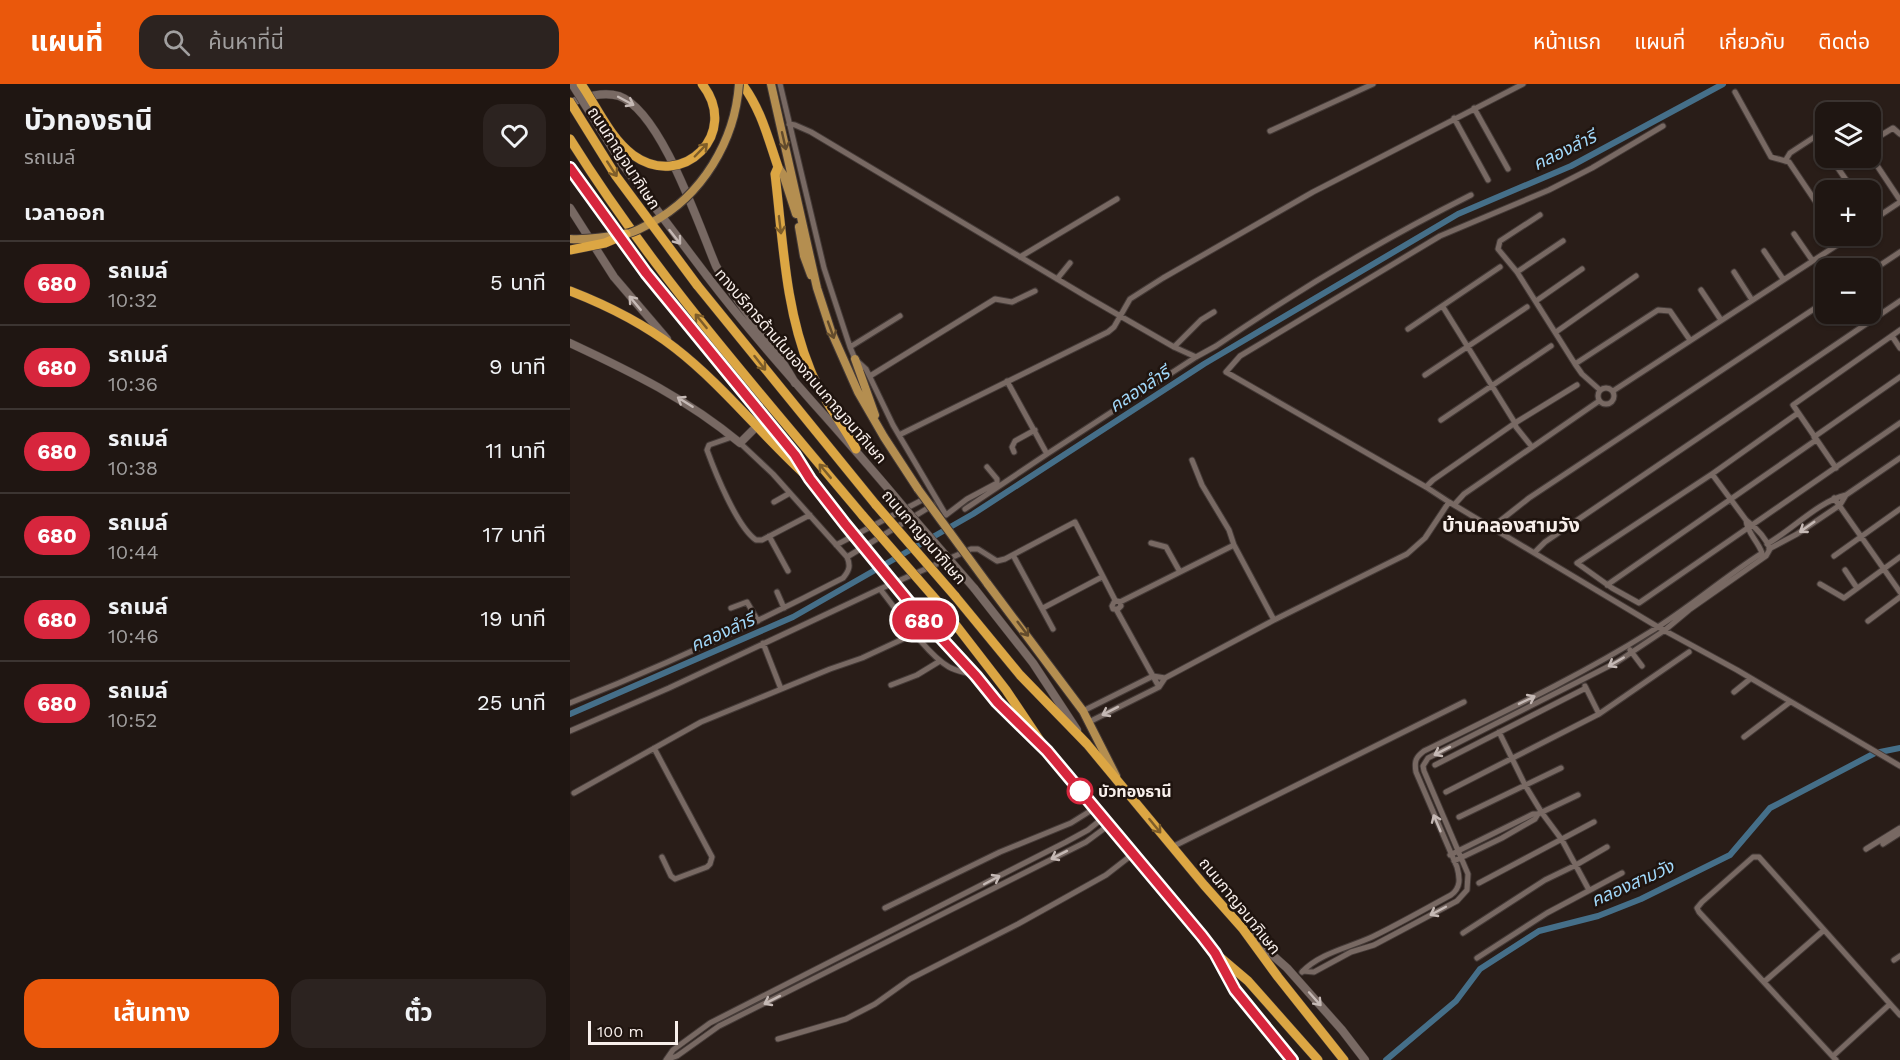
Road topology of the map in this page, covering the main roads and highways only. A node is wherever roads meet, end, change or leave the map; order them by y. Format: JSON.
{"nodes":[{"id":1,"x":572,"y":84,"type":"edge"},
{"id":2,"x":581,"y":84,"type":"edge"},
{"id":3,"x":702,"y":84,"type":"edge"},
{"id":4,"x":741,"y":84,"type":"edge"},
{"id":5,"x":771,"y":84,"type":"edge"},
{"id":6,"x":570,"y":102,"type":"edge"},
{"id":7,"x":570,"y":139,"type":"edge"},
{"id":8,"x":778,"y":167,"type":"junction"},
{"id":9,"x":570,"y":168,"type":"edge"},
{"id":10,"x":570,"y":208,"type":"edge"},
{"id":11,"x":626,"y":234,"type":"junction"},
{"id":12,"x":570,"y":239,"type":"edge"},
{"id":13,"x":570,"y":250,"type":"edge"},
{"id":14,"x":817,"y":288,"type":"junction"},
{"id":15,"x":570,"y":291,"type":"edge"},
{"id":16,"x":570,"y":343,"type":"edge"},
{"id":17,"x":674,"y":347,"type":"junction"},
{"id":18,"x":855,"y":359,"type":"road end"},
{"id":19,"x":795,"y":383,"type":"junction"},
{"id":20,"x":756,"y":427,"type":"junction"},
{"id":21,"x":884,"y":437,"type":"junction"},
{"id":22,"x":856,"y":449,"type":"junction"},
{"id":23,"x":810,"y":479,"type":"junction"},
{"id":24,"x":1087,"y":744,"type":"junction"},
{"id":25,"x":1047,"y":751,"type":"junction"},
{"id":26,"x":1118,"y":781,"type":"junction"},
{"id":27,"x":1243,"y":929,"type":"junction"},
{"id":28,"x":1215,"y":953,"type":"junction"},
{"id":29,"x":1292,"y":1060,"type":"edge"},
{"id":30,"x":1318,"y":1060,"type":"edge"},
{"id":31,"x":1344,"y":1060,"type":"edge"},
{"id":32,"x":1365,"y":1060,"type":"edge"}],
"edges":[{"from":1,"to":19,"type":"main road","name":"ทางบริการด้านในของถนนกาญจนาภิเษก","one_way":true,"bridge":true},
{"from":2,"to":3,"type":"highway","one_way":true,"bridge":true},
{"from":4,"to":8,"type":"highway"},
{"from":4,"to":11,"type":"main road","bridge":true},
{"from":5,"to":14,"type":"main road","one_way":true},
{"from":6,"to":19,"type":"main road","one_way":true},
{"from":6,"to":24,"type":"highway","name":"ถนนกาญจนาภิเษก","one_way":true,"bridge":true},
{"from":25,"to":7,"type":"highway","name":"ถนนกาญจนาภิเษก","one_way":true,"bridge":true},
{"from":8,"to":14,"type":"main road"},
{"from":8,"to":22,"type":"highway","one_way":true},
{"from":9,"to":23,"type":"main road"},
{"from":17,"to":10,"type":"main road","one_way":true},
{"from":11,"to":12,"type":"main road","bridge":true},
{"from":11,"to":13,"type":"highway","bridge":true},
{"from":14,"to":21,"type":"main road","one_way":true},
{"from":15,"to":17,"type":"highway"},
{"from":20,"to":16,"type":"main road","one_way":true},
{"from":17,"to":20,"type":"highway"},
{"from":18,"to":21,"type":"main road"},
{"from":19,"to":22,"type":"main road","name":"ทางบริการด้านในของถนนกาญจนาภิเษก"},
{"from":20,"to":23,"type":"highway"},
{"from":21,"to":26,"type":"main road","one_way":true,"bridge":true},
{"from":22,"to":24,"type":"main road","name":"ทางบริการด้านในของถนนกาญจนาภิเษก","bridge":true},
{"from":23,"to":25,"type":"main road","bridge":true},
{"from":24,"to":26,"type":"highway","name":"ถนนกาญจนาภิเษก"},
{"from":25,"to":28,"type":"highway","name":"ถนนกาญจนาภิเษก"},
{"from":26,"to":27,"type":"highway","name":"ถนนกาญจนาภิเษก","one_way":true},
{"from":27,"to":31,"type":"highway","name":"ถนนกาญจนาภิเษก"},
{"from":27,"to":32,"type":"main road","one_way":true},
{"from":28,"to":29,"type":"main road"},
{"from":28,"to":30,"type":"highway","name":"ถนนกาญจนาภิเษก"}]}
